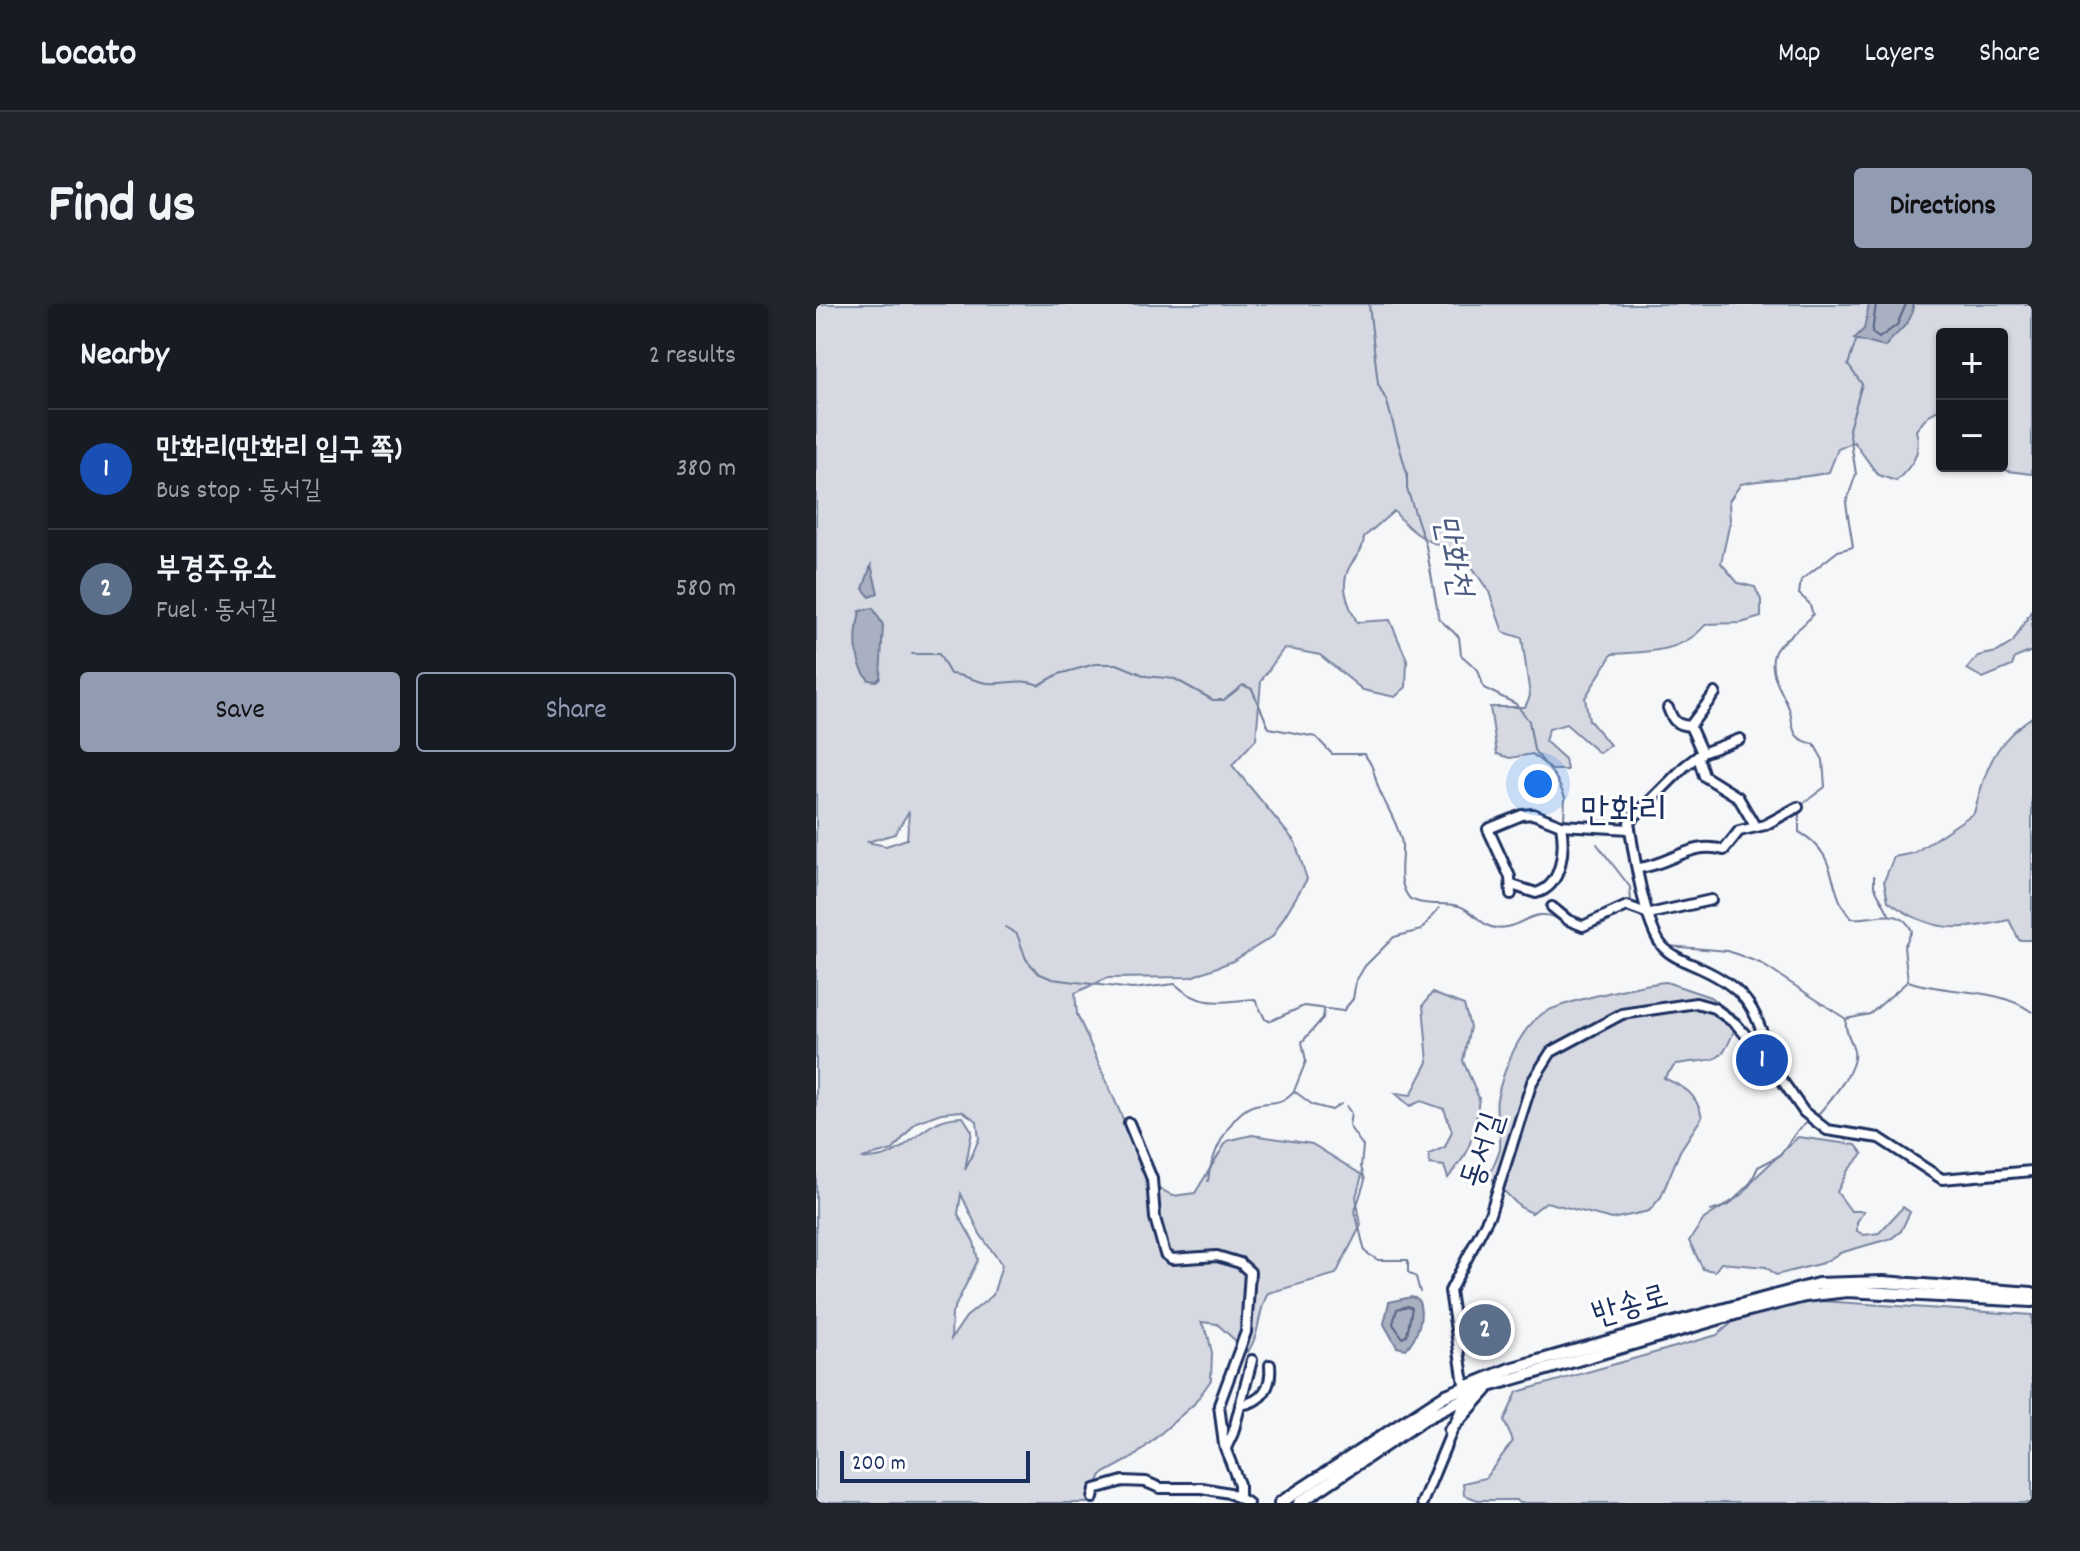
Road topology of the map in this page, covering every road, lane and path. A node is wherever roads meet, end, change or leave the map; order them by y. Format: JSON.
{"nodes":[{"id":1,"x":1715,"y":693,"type":"dead end"},
{"id":2,"x":1668,"y":708,"type":"dead end"},
{"id":3,"x":1690,"y":726,"type":"junction"},
{"id":4,"x":1740,"y":739,"type":"dead end"},
{"id":5,"x":1700,"y":755,"type":"junction"},
{"id":6,"x":1798,"y":807,"type":"dead end"},
{"id":7,"x":1561,"y":825,"type":"junction"},
{"id":8,"x":1755,"y":826,"type":"junction"},
{"id":9,"x":1630,"y":829,"type":"junction"},
{"id":10,"x":1639,"y":868,"type":"junction"},
{"id":11,"x":1711,"y":900,"type":"dead end"},
{"id":12,"x":1552,"y":907,"type":"dead end"},
{"id":13,"x":1649,"y":914,"type":"junction"},
{"id":14,"x":1761,"y":1045,"type":"junction"},
{"id":15,"x":1129,"y":1123,"type":"dead end"},
{"id":16,"x":2032,"y":1171,"type":"edge"},
{"id":17,"x":2032,"y":1293,"type":"edge"},
{"id":18,"x":2032,"y":1301,"type":"edge"},
{"id":19,"x":1252,"y":1360,"type":"dead end"},
{"id":20,"x":1270,"y":1365,"type":"dead end"},
{"id":21,"x":1489,"y":1386,"type":"junction"},
{"id":22,"x":1466,"y":1391,"type":"junction"},
{"id":23,"x":1240,"y":1405,"type":"junction"},
{"id":24,"x":1440,"y":1410,"type":"junction"},
{"id":25,"x":1450,"y":1430,"type":"junction"},
{"id":26,"x":1225,"y":1449,"type":"junction"},
{"id":27,"x":1239,"y":1496,"type":"junction"},
{"id":28,"x":1093,"y":1498,"type":"dead end"},
{"id":29,"x":1248,"y":1503,"type":"edge"},
{"id":30,"x":1280,"y":1503,"type":"edge"},
{"id":31,"x":1299,"y":1503,"type":"edge"},
{"id":32,"x":1422,"y":1503,"type":"edge"}],
"edges":[{"from":1,"to":3,"type":"street"},
{"from":2,"to":3,"type":"street"},
{"from":3,"to":5,"type":"street"},
{"from":4,"to":5,"type":"street"},
{"from":5,"to":8,"type":"street"},
{"from":5,"to":9,"type":"street"},
{"from":6,"to":8,"type":"street"},
{"from":7,"to":7,"type":"street"},
{"from":7,"to":9,"type":"street"},
{"from":8,"to":10,"type":"street"},
{"from":9,"to":10,"type":"street","name":"동서길"},
{"from":10,"to":13,"type":"street","name":"동서길"},
{"from":11,"to":13,"type":"street"},
{"from":12,"to":13,"type":"street"},
{"from":13,"to":14,"type":"street","name":"동서길"},
{"from":14,"to":16,"type":"street","name":"동서길"},
{"from":14,"to":22,"type":"street","name":"동서길"},
{"from":15,"to":26,"type":"street"},
{"from":17,"to":22,"type":"main road","name":"반송로"},
{"from":18,"to":21,"type":"main road","name":"반송로"},
{"from":19,"to":23,"type":"street"},
{"from":20,"to":23,"type":"street"},
{"from":21,"to":22,"type":"main road","name":"반송로"},
{"from":21,"to":25,"type":"main road"},
{"from":22,"to":24,"type":"main road","name":"반송로"},
{"from":22,"to":25,"type":"street"},
{"from":22,"to":30,"type":"main road","name":"반송로"},
{"from":23,"to":26,"type":"street"},
{"from":24,"to":25,"type":"main road"},
{"from":24,"to":31,"type":"main road","name":"반송로"},
{"from":25,"to":32,"type":"street"},
{"from":26,"to":27,"type":"street"},
{"from":27,"to":28,"type":"street"},
{"from":27,"to":29,"type":"street"}]}
